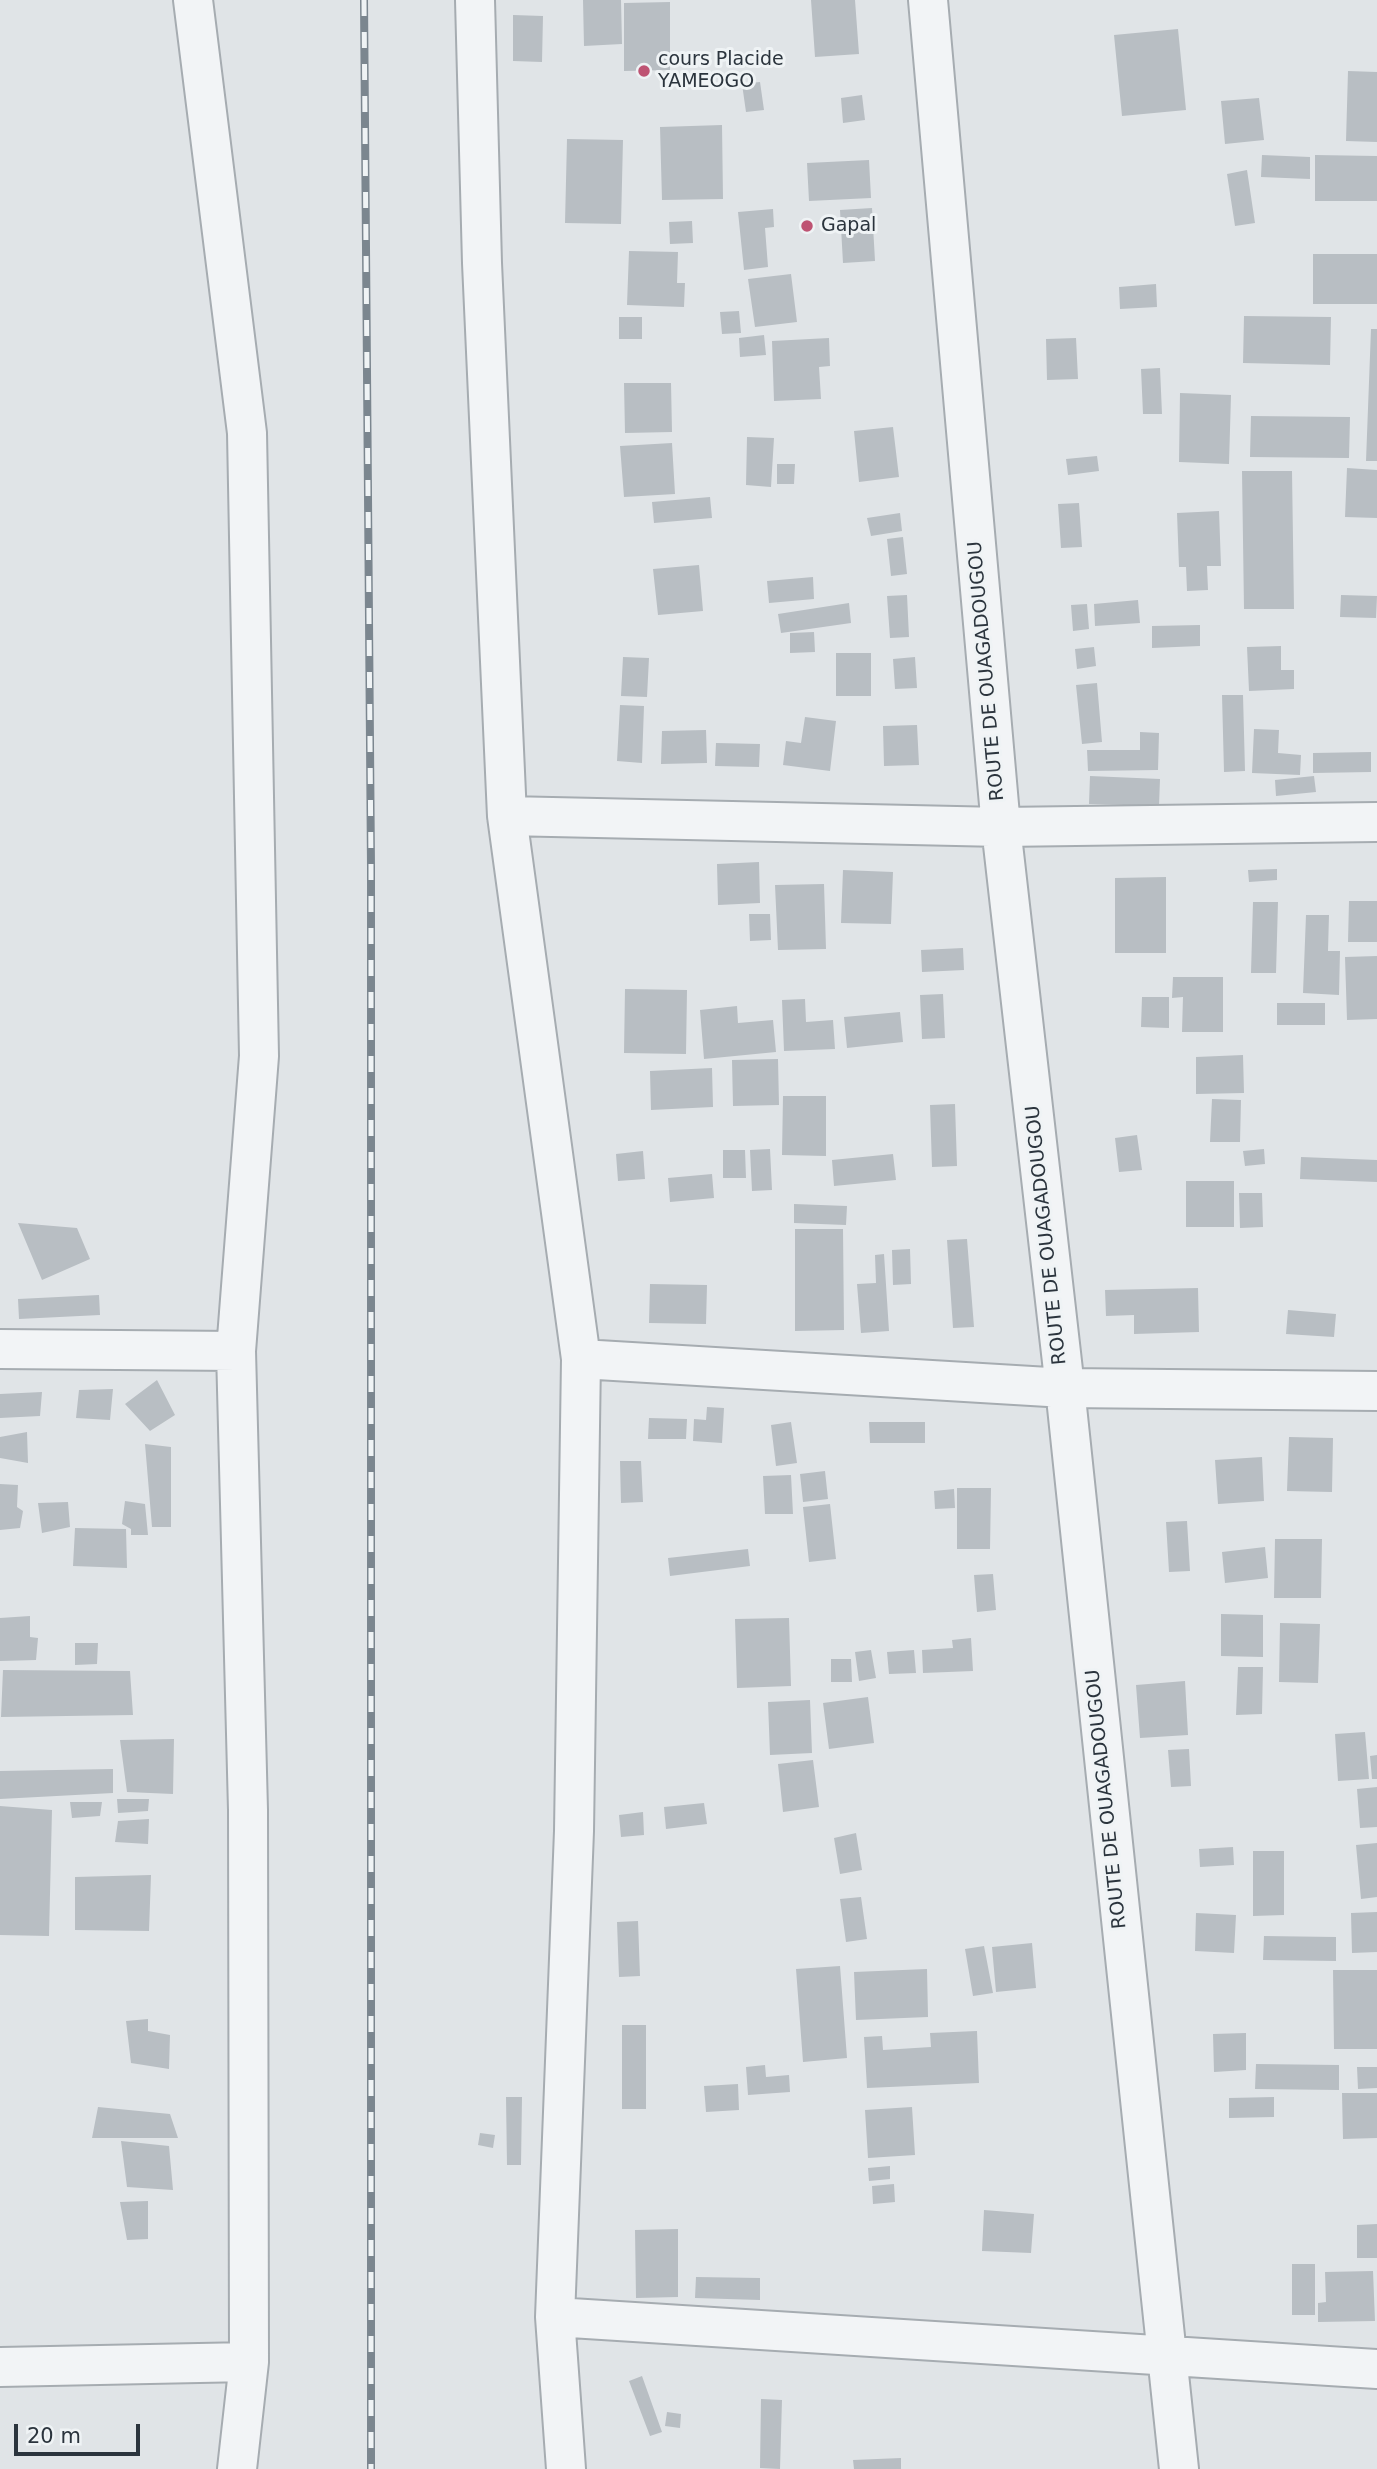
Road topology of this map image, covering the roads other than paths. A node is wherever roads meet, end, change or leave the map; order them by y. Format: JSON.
{"nodes":[{"id":1,"x":193,"y":0,"type":"edge"},
{"id":2,"x":475,"y":0,"type":"edge"},
{"id":3,"x":928,"y":0,"type":"edge"},
{"id":4,"x":507,"y":816,"type":"junction"},
{"id":5,"x":1377,"y":822,"type":"edge"},
{"id":6,"x":1001,"y":827,"type":"junction"},
{"id":7,"x":0,"y":1349,"type":"edge"},
{"id":8,"x":236,"y":1351,"type":"junction"},
{"id":9,"x":581,"y":1359,"type":"junction"},
{"id":10,"x":1065,"y":1388,"type":"junction"},
{"id":11,"x":1377,"y":1391,"type":"edge"},
{"id":12,"x":555,"y":2317,"type":"junction"},
{"id":13,"x":1165,"y":2357,"type":"junction"},
{"id":14,"x":249,"y":2362,"type":"junction"},
{"id":15,"x":0,"y":2367,"type":"edge"},
{"id":16,"x":1377,"y":2369,"type":"edge"},
{"id":17,"x":237,"y":2469,"type":"edge"},
{"id":18,"x":566,"y":2469,"type":"edge"},
{"id":19,"x":1178,"y":2469,"type":"edge"}],
"edges":[{"from":1,"to":8,"type":"street"},
{"from":2,"to":4,"type":"street"},
{"from":3,"to":6,"type":"street","name":"ROUTE DE OUAGADOUGOU"},
{"from":4,"to":6,"type":"street"},
{"from":4,"to":9,"type":"street"},
{"from":5,"to":6,"type":"street"},
{"from":6,"to":10,"type":"street","name":"ROUTE DE OUAGADOUGOU"},
{"from":7,"to":8,"type":"street"},
{"from":8,"to":14,"type":"street"},
{"from":9,"to":10,"type":"street"},
{"from":9,"to":12,"type":"street"},
{"from":10,"to":11,"type":"street"},
{"from":10,"to":13,"type":"street","name":"ROUTE DE OUAGADOUGOU"},
{"from":12,"to":13,"type":"street"},
{"from":12,"to":18,"type":"street"},
{"from":13,"to":16,"type":"street"},
{"from":13,"to":19,"type":"street","name":"ROUTE DE OUAGADOUGOU"},
{"from":14,"to":15,"type":"street"},
{"from":14,"to":17,"type":"street"}]}
